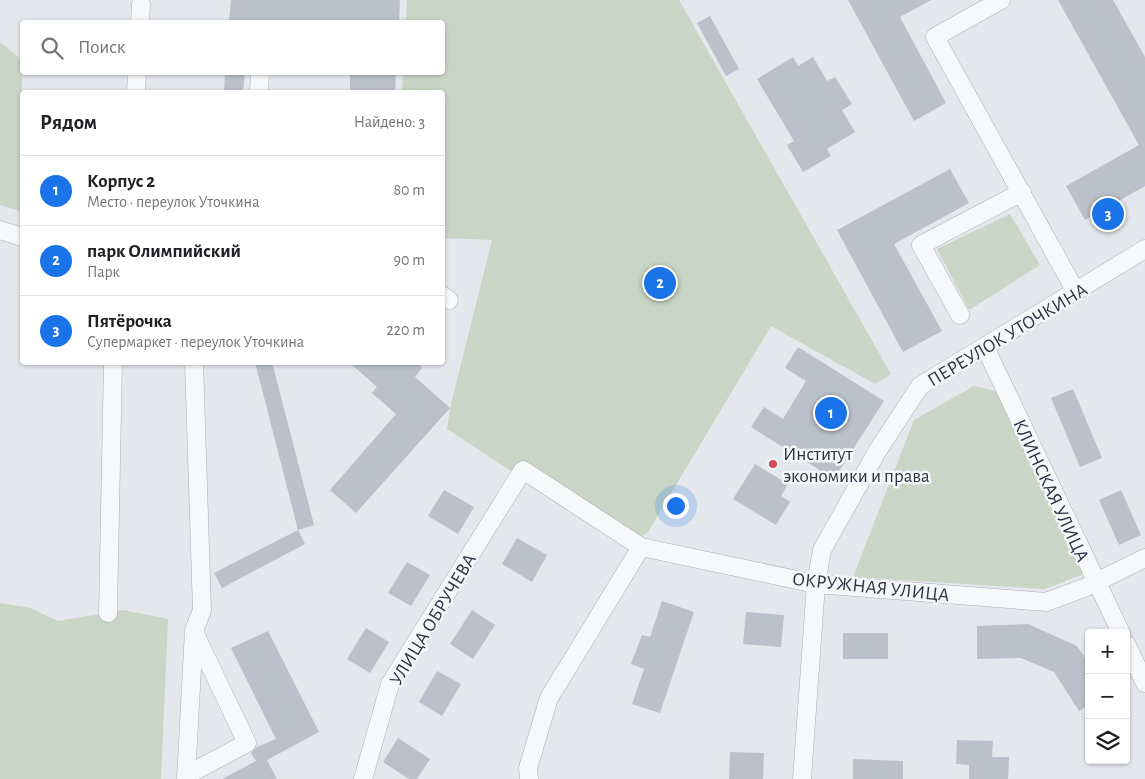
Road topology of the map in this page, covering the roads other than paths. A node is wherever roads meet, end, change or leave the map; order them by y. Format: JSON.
{"nodes":[{"id":1,"x":1001,"y":0,"type":"edge"},
{"id":2,"x":141,"y":4,"type":"dead end"},
{"id":3,"x":140,"y":20,"type":"edge"},
{"id":4,"x":137,"y":75,"type":"edge"},
{"id":5,"x":260,"y":75,"type":"edge"},
{"id":6,"x":136,"y":90,"type":"edge"},
{"id":7,"x":258,"y":90,"type":"edge"},
{"id":8,"x":1022,"y":192,"type":"junction"},
{"id":9,"x":0,"y":230,"type":"edge"},
{"id":10,"x":20,"y":236,"type":"edge"},
{"id":11,"x":1145,"y":249,"type":"edge"},
{"id":12,"x":1076,"y":292,"type":"junction"},
{"id":13,"x":960,"y":315,"type":"dead end"},
{"id":14,"x":985,"y":347,"type":"junction"},
{"id":15,"x":113,"y":365,"type":"edge"},
{"id":16,"x":194,"y":365,"type":"edge"},
{"id":17,"x":523,"y":470,"type":"joint"},
{"id":18,"x":641,"y":547,"type":"junction"},
{"id":19,"x":1145,"y":558,"type":"edge"},
{"id":20,"x":1095,"y":581,"type":"junction"},
{"id":21,"x":816,"y":584,"type":"junction"},
{"id":22,"x":108,"y":613,"type":"dead end"},
{"id":23,"x":1118,"y":629,"type":"edge"},
{"id":24,"x":194,"y":631,"type":"junction"},
{"id":25,"x":1130,"y":652,"type":"edge"},
{"id":26,"x":1145,"y":682,"type":"edge"},
{"id":27,"x":186,"y":777,"type":"edge"},
{"id":28,"x":363,"y":779,"type":"edge"},
{"id":29,"x":529,"y":779,"type":"edge"},
{"id":30,"x":802,"y":779,"type":"edge"}],
"edges":[{"from":1,"to":8,"type":"street"},
{"from":2,"to":3,"type":"street"},
{"from":4,"to":6,"type":"street"},
{"from":5,"to":7,"type":"street"},
{"from":8,"to":12,"type":"street"},
{"from":8,"to":13,"type":"street"},
{"from":9,"to":10,"type":"street"},
{"from":11,"to":12,"type":"street","name":"ПЕРЕУЛОК УТОЧКИНА"},
{"from":12,"to":14,"type":"street","name":"ПЕРЕУЛОК УТОЧКИНА"},
{"from":14,"to":20,"type":"street","name":"КЛИНСКАЯ УЛИЦА"},
{"from":14,"to":21,"type":"street","name":"ПЕРЕУЛОК УТОЧКИНА"},
{"from":15,"to":22,"type":"street"},
{"from":16,"to":24,"type":"street"},
{"from":17,"to":18,"type":"street","name":"ОКРУЖНАЯ УЛИЦА"},
{"from":17,"to":28,"type":"street","name":"УЛИЦА ОБРУЧЕВА"},
{"from":18,"to":21,"type":"street","name":"ОКРУЖНАЯ УЛИЦА"},
{"from":18,"to":29,"type":"street"},
{"from":19,"to":20,"type":"street","name":"ОКРУЖНАЯ УЛИЦА"},
{"from":20,"to":21,"type":"street","name":"ОКРУЖНАЯ УЛИЦА"},
{"from":20,"to":23,"type":"street","name":"КЛИНСКАЯ УЛИЦА"},
{"from":21,"to":30,"type":"street","name":"ПЕРЕУЛОК УТОЧКИНА"},
{"from":24,"to":27,"type":"street"},
{"from":24,"to":27,"type":"street"},
{"from":25,"to":26,"type":"street"}]}
